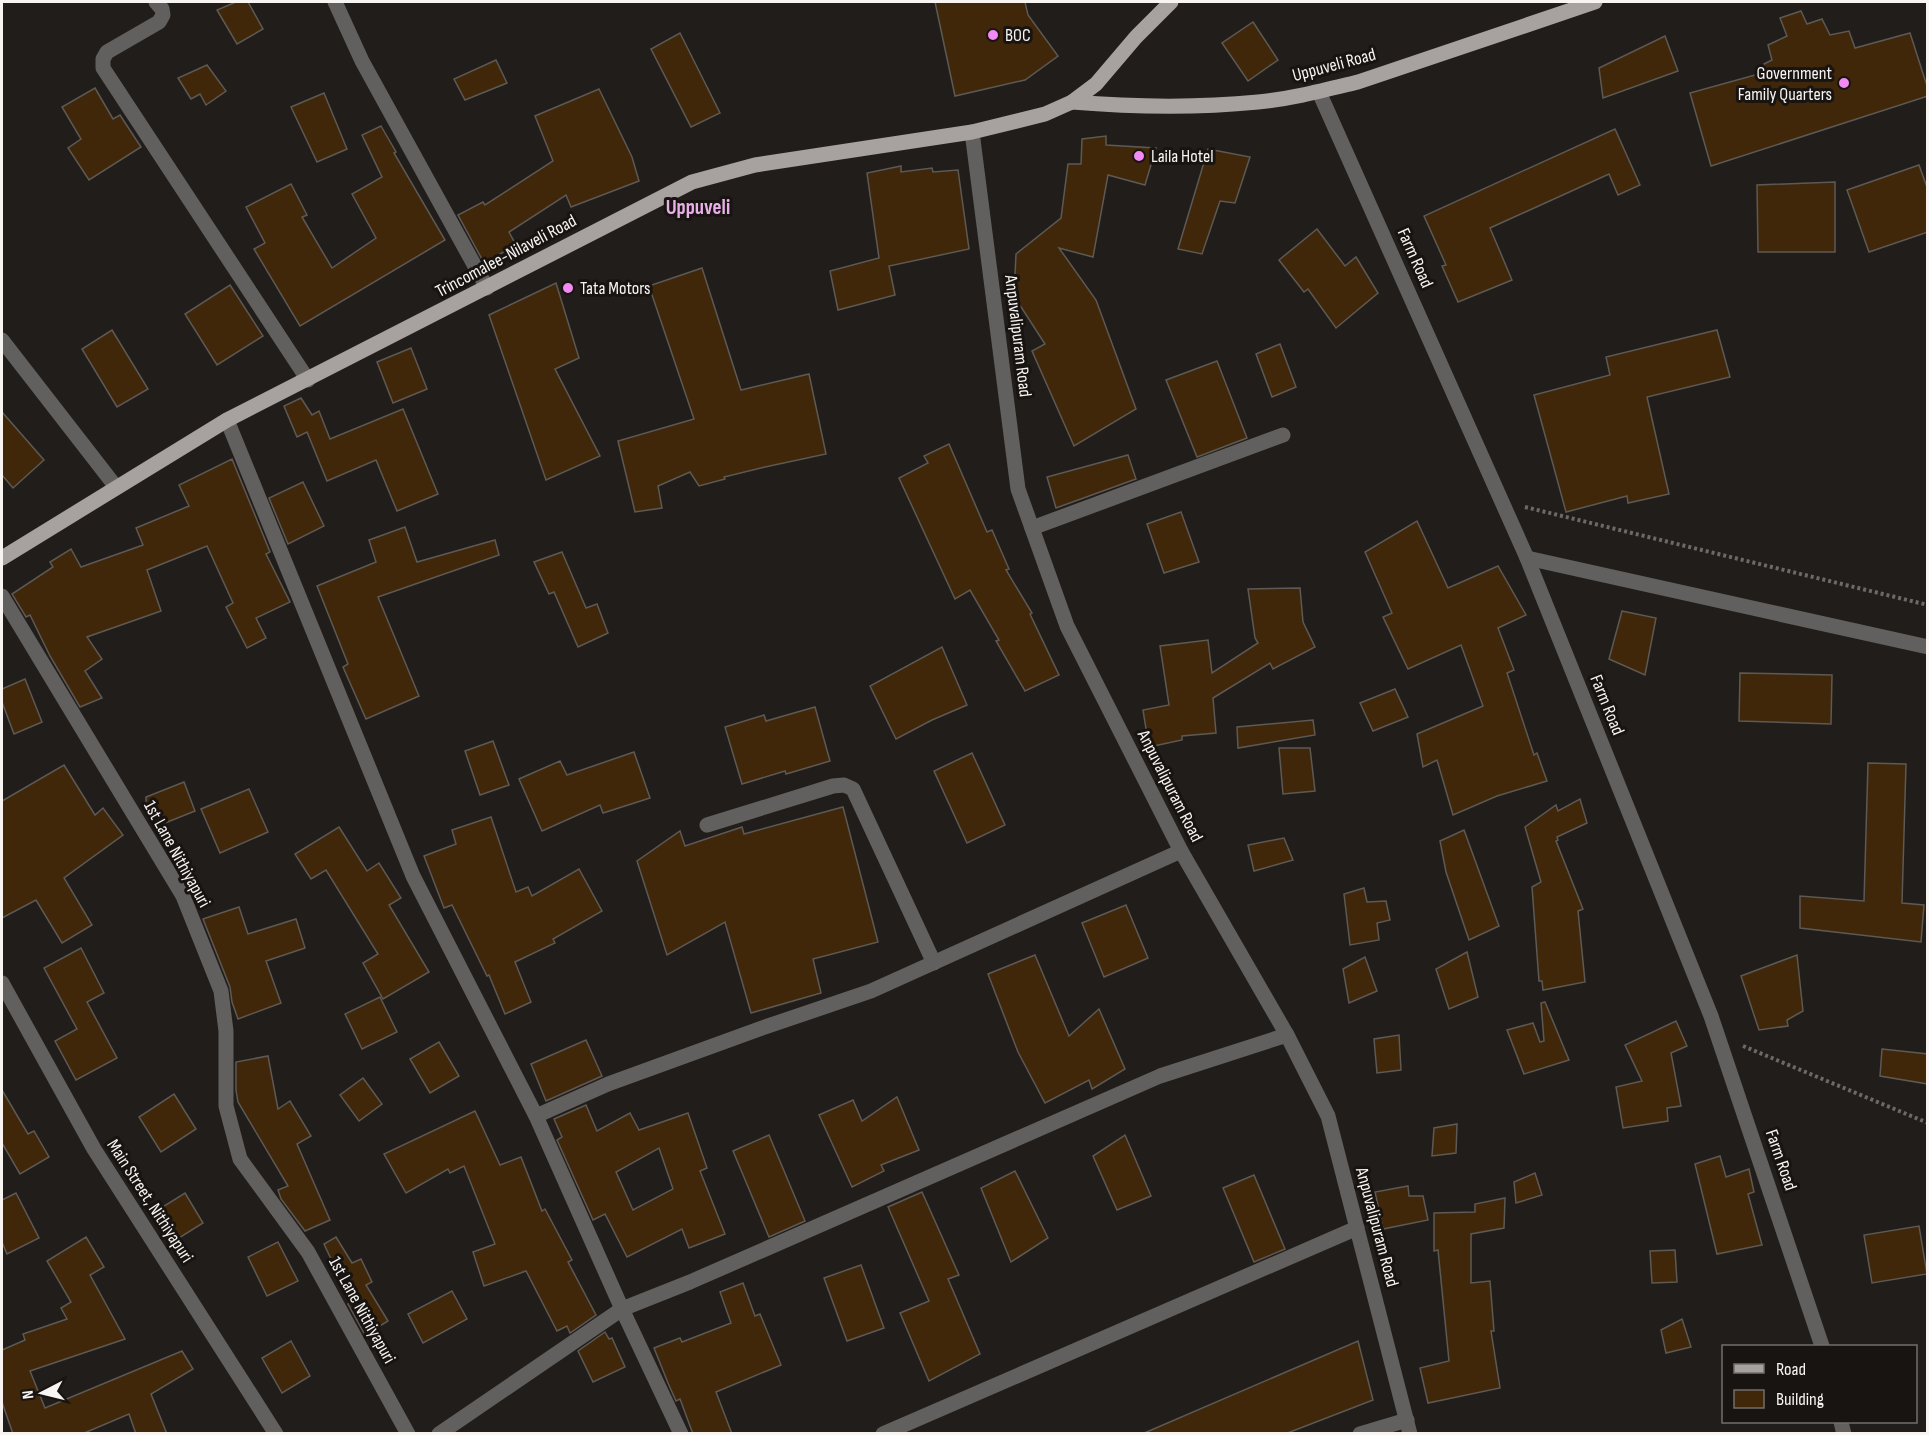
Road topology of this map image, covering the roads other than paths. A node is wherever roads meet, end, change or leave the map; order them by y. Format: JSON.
{"nodes":[{"id":1,"x":156,"y":2,"type":"edge"},
{"id":2,"x":335,"y":2,"type":"edge"},
{"id":3,"x":1172,"y":2,"type":"edge"},
{"id":4,"x":1595,"y":2,"type":"edge"},
{"id":5,"x":1319,"y":92,"type":"junction"},
{"id":6,"x":1072,"y":102,"type":"junction"},
{"id":7,"x":972,"y":132,"type":"junction"},
{"id":8,"x":487,"y":288,"type":"junction"},
{"id":9,"x":2,"y":340,"type":"edge"},
{"id":10,"x":308,"y":380,"type":"junction"},
{"id":11,"x":227,"y":420,"type":"junction"},
{"id":12,"x":1283,"y":435,"type":"dead end"},
{"id":13,"x":116,"y":488,"type":"junction"},
{"id":14,"x":1032,"y":528,"type":"junction"},
{"id":15,"x":2,"y":558,"type":"edge"},
{"id":16,"x":1527,"y":558,"type":"junction"},
{"id":17,"x":2,"y":596,"type":"edge"},
{"id":18,"x":1928,"y":648,"type":"edge"},
{"id":19,"x":707,"y":825,"type":"dead end"},
{"id":20,"x":1181,"y":851,"type":"junction"},
{"id":21,"x":934,"y":963,"type":"junction"},
{"id":22,"x":2,"y":983,"type":"edge"},
{"id":23,"x":1287,"y":1035,"type":"junction"},
{"id":24,"x":536,"y":1116,"type":"junction"},
{"id":25,"x":1358,"y":1228,"type":"junction"},
{"id":26,"x":622,"y":1309,"type":"junction"},
{"id":27,"x":1821,"y":1345,"type":"edge"},
{"id":28,"x":1409,"y":1427,"type":"edge"},
{"id":29,"x":276,"y":1434,"type":"edge"},
{"id":30,"x":408,"y":1434,"type":"edge"},
{"id":31,"x":439,"y":1434,"type":"edge"},
{"id":32,"x":681,"y":1434,"type":"edge"},
{"id":33,"x":883,"y":1434,"type":"edge"},
{"id":34,"x":1360,"y":1434,"type":"edge"}],
"edges":[{"from":1,"to":10,"type":"street"},
{"from":2,"to":8,"type":"street"},
{"from":3,"to":6,"type":"main road","name":"Trincomalee-Nilaveli Road"},
{"from":4,"to":5,"type":"main road","name":"Uppuveli Road"},
{"from":5,"to":6,"type":"main road","name":"Uppuveli Road"},
{"from":5,"to":16,"type":"street","name":"Farm Road"},
{"from":6,"to":7,"type":"main road","name":"Trincomalee-Nilaveli Road"},
{"from":7,"to":8,"type":"main road","name":"Trincomalee-Nilaveli Road"},
{"from":7,"to":14,"type":"street","name":"Anpuvalipuram Road"},
{"from":8,"to":10,"type":"main road","name":"Trincomalee-Nilaveli Road"},
{"from":9,"to":13,"type":"street"},
{"from":10,"to":11,"type":"main road","name":"Trincomalee-Nilaveli Road"},
{"from":11,"to":13,"type":"main road","name":"Trincomalee-Nilaveli Road"},
{"from":11,"to":24,"type":"street"},
{"from":12,"to":14,"type":"street"},
{"from":13,"to":15,"type":"main road","name":"Trincomalee-Nilaveli Road"},
{"from":14,"to":20,"type":"street","name":"Anpuvalipuram Road"},
{"from":16,"to":18,"type":"street"},
{"from":16,"to":27,"type":"street","name":"Farm Road"},
{"from":17,"to":30,"type":"street","name":"1st Lane Nithiyapuri"},
{"from":19,"to":21,"type":"street"},
{"from":20,"to":21,"type":"street"},
{"from":20,"to":23,"type":"street","name":"Anpuvalipuram Road"},
{"from":21,"to":24,"type":"street"},
{"from":22,"to":29,"type":"street","name":"Main Street, Nithiyapuri"},
{"from":23,"to":25,"type":"street","name":"Anpuvalipuram Road"},
{"from":23,"to":26,"type":"street"},
{"from":24,"to":26,"type":"street"},
{"from":25,"to":28,"type":"street","name":"Anpuvalipuram Road"},
{"from":25,"to":33,"type":"street"},
{"from":26,"to":31,"type":"street"},
{"from":26,"to":32,"type":"street"},
{"from":28,"to":34,"type":"street"}]}
